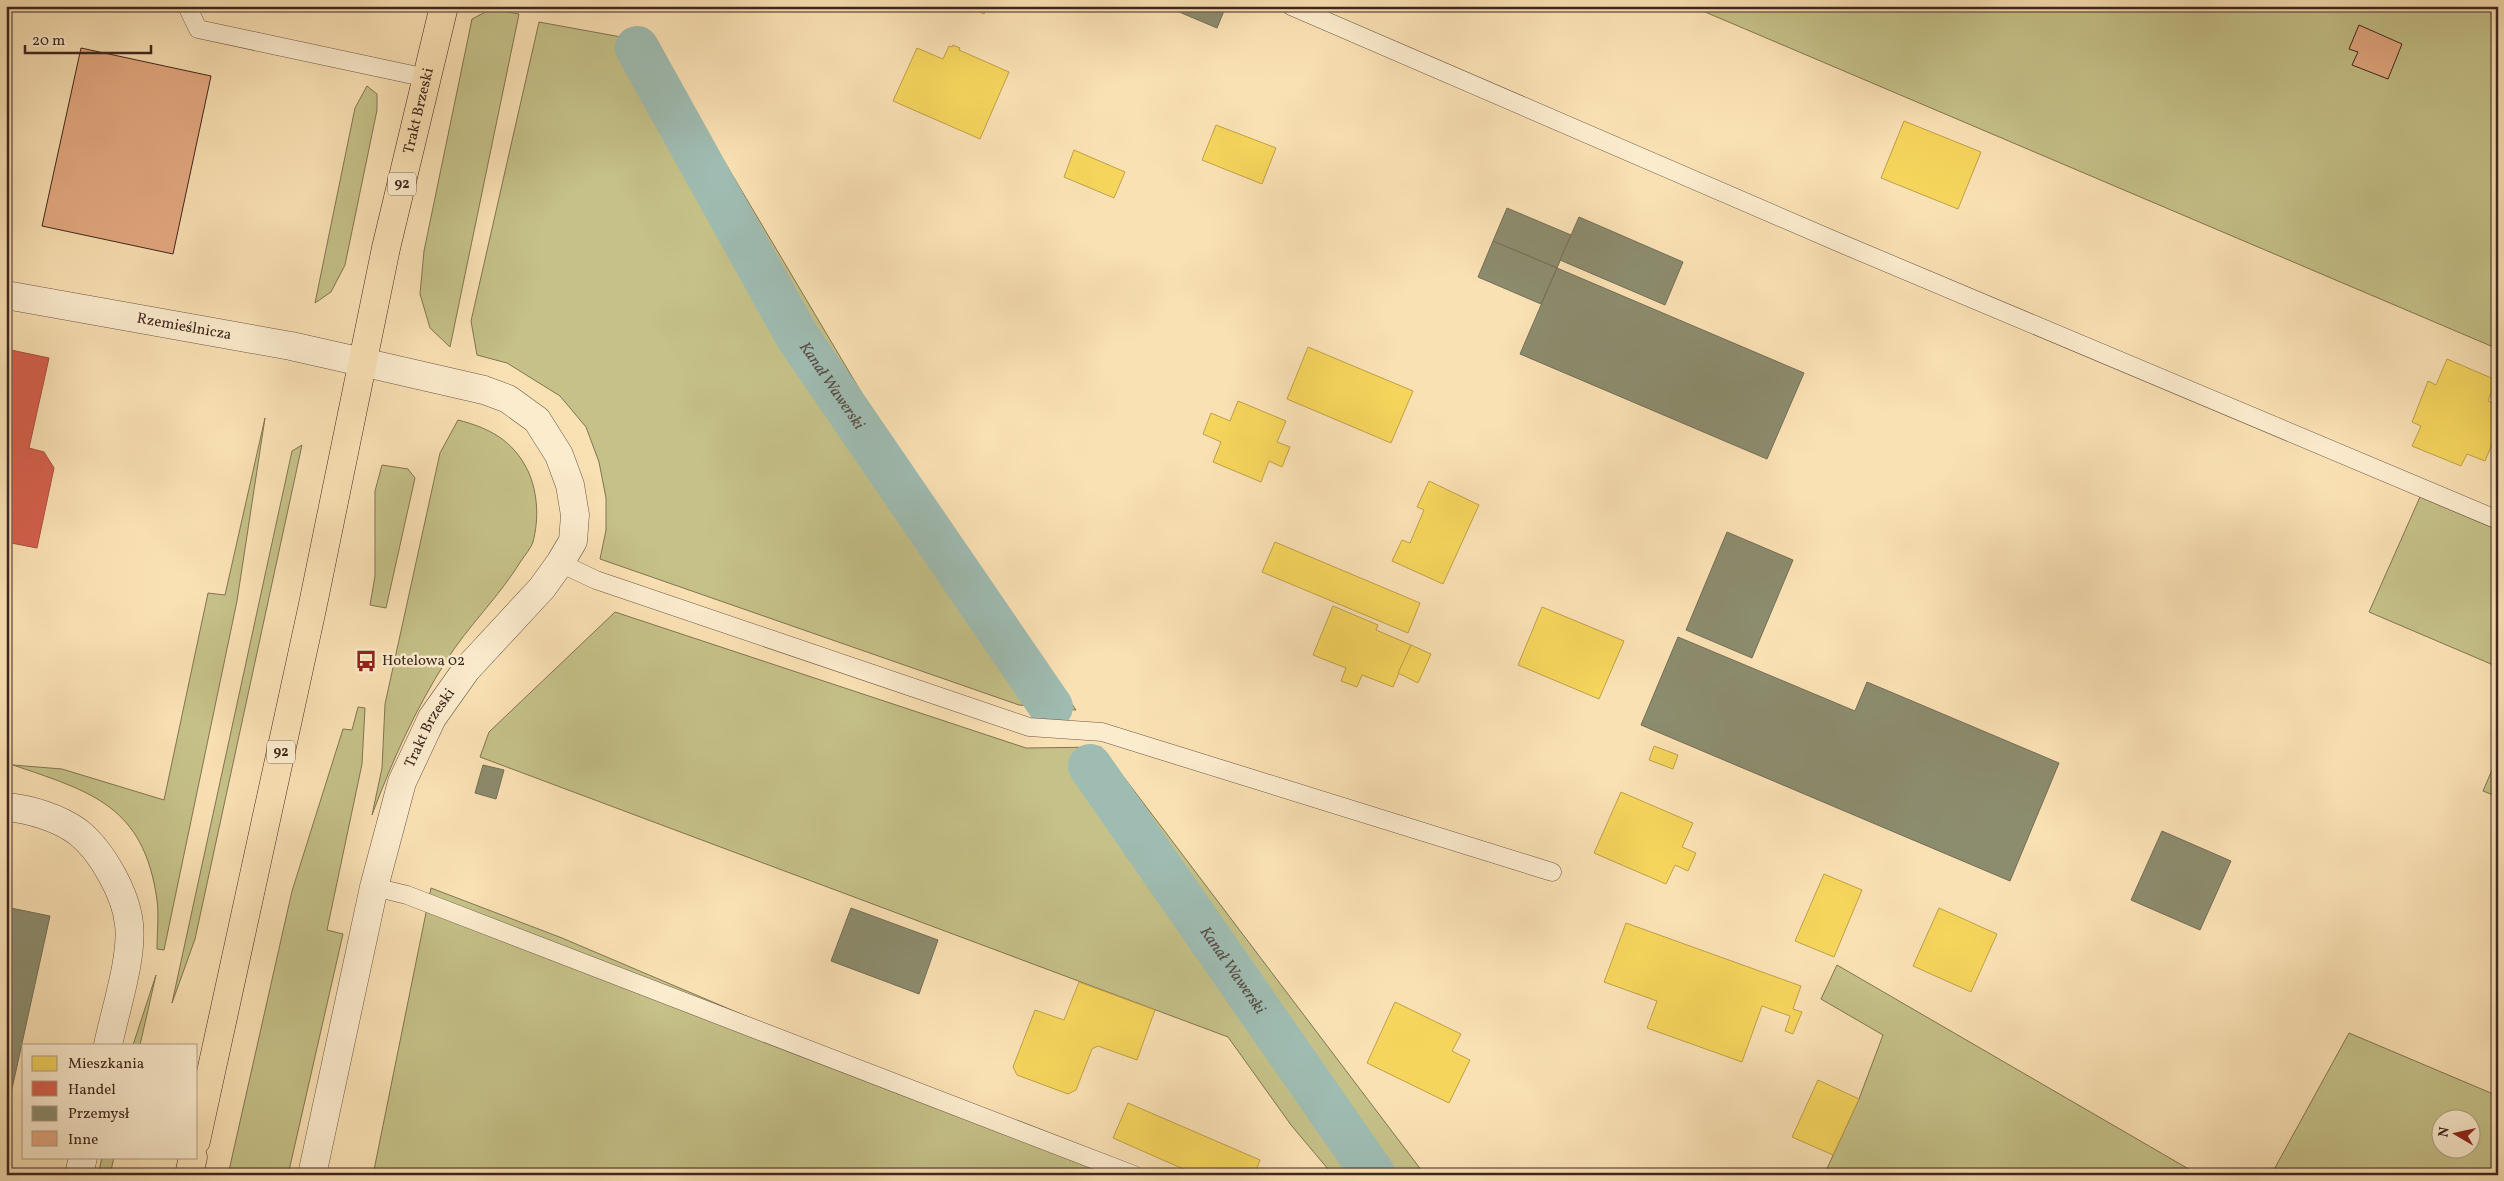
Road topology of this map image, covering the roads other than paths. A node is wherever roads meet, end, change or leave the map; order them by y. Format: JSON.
{"nodes":[{"id":1,"x":187,"y":6,"type":"edge"},
{"id":2,"x":444,"y":6,"type":"edge"},
{"id":3,"x":1291,"y":6,"type":"edge"},
{"id":4,"x":427,"y":78,"type":"junction"},
{"id":5,"x":6,"y":295,"type":"edge"},
{"id":6,"x":362,"y":362,"type":"junction"},
{"id":7,"x":2498,"y":520,"type":"edge"},
{"id":8,"x":560,"y":563,"type":"junction"},
{"id":9,"x":6,"y":807,"type":"edge"},
{"id":10,"x":1552,"y":872,"type":"dead end"},
{"id":11,"x":374,"y":887,"type":"junction"},
{"id":12,"x":108,"y":1044,"type":"edge"},
{"id":13,"x":198,"y":1132,"type":"edge"},
{"id":14,"x":83,"y":1158,"type":"edge"},
{"id":15,"x":193,"y":1158,"type":"edge"},
{"id":16,"x":79,"y":1175,"type":"edge"},
{"id":17,"x":189,"y":1175,"type":"edge"},
{"id":18,"x":312,"y":1175,"type":"edge"},
{"id":19,"x":1134,"y":1175,"type":"edge"}],
"edges":[{"from":1,"to":4,"type":"lane"},
{"from":2,"to":4,"type":"main road","name":"Trakt Brzeski","number":"92"},
{"from":3,"to":7,"type":"lane"},
{"from":4,"to":6,"type":"main road","name":"Trakt Brzeski","number":"92"},
{"from":5,"to":6,"type":"street","name":"Rzemieślnicza"},
{"from":6,"to":8,"type":"street","name":"Trakt Brzeski"},
{"from":6,"to":13,"type":"main road","name":"Trakt Brzeski","number":"92"},
{"from":8,"to":10,"type":"lane"},
{"from":8,"to":11,"type":"street","name":"Trakt Brzeski"},
{"from":9,"to":12,"type":"street"},
{"from":11,"to":18,"type":"street","name":"Trakt Brzeski"},
{"from":11,"to":19,"type":"lane"},
{"from":14,"to":16,"type":"street"},
{"from":15,"to":17,"type":"main road"}]}
